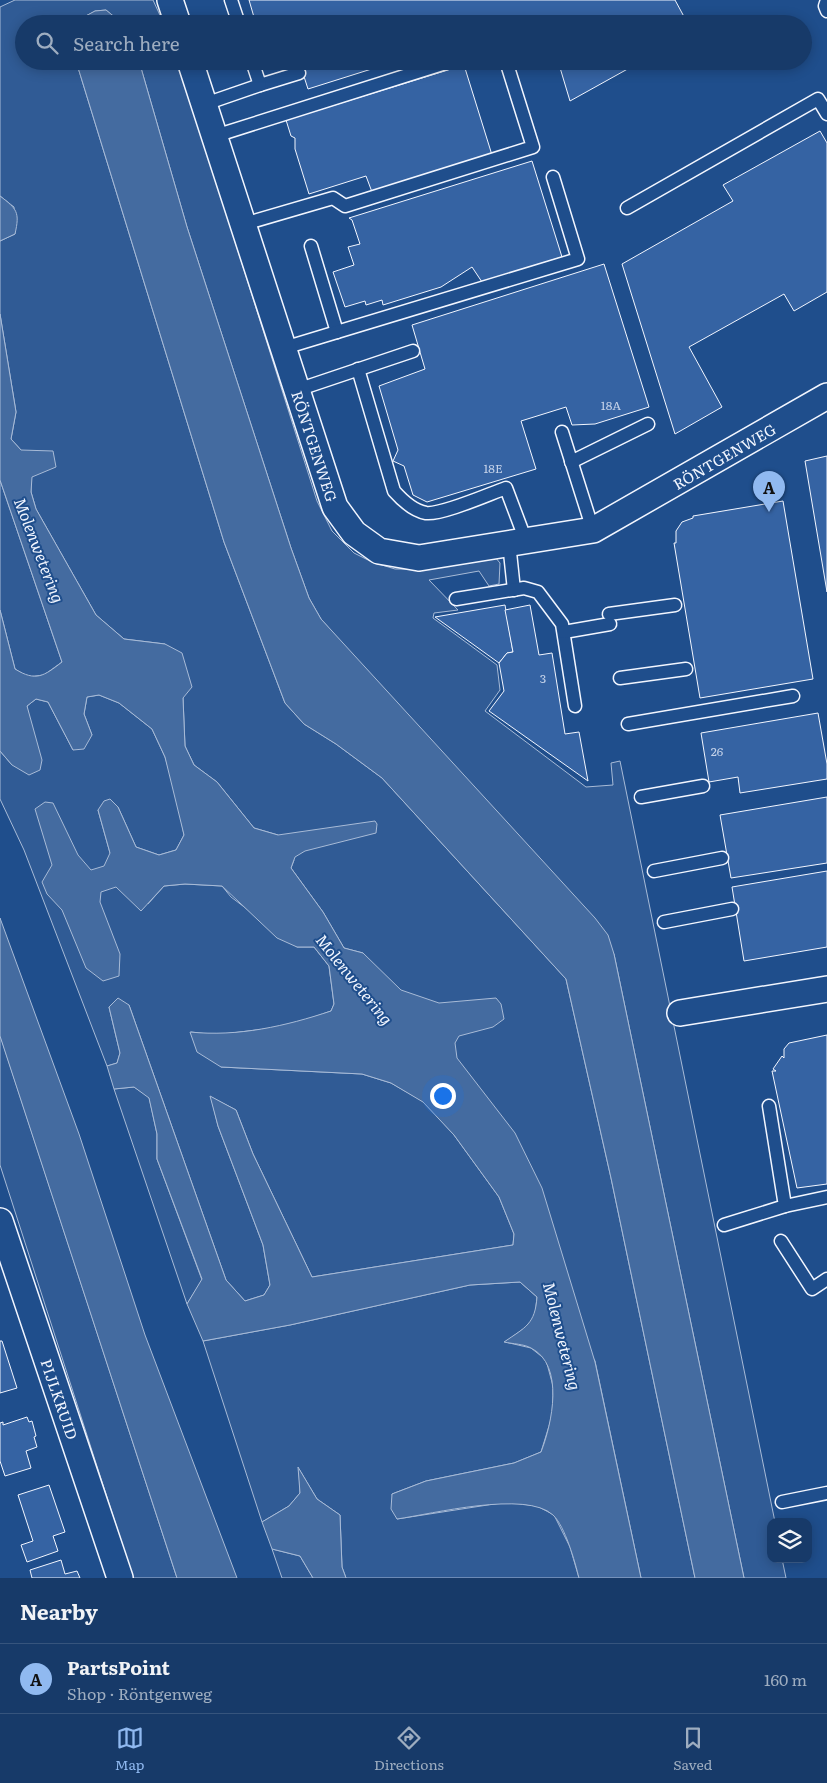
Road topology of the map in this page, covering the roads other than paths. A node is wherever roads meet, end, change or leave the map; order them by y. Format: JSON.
{"nodes":[{"id":1,"x":170,"y":0,"type":"edge"},
{"id":2,"x":231,"y":0,"type":"edge"},
{"id":3,"x":827,"y":0,"type":"edge"},
{"id":4,"x":827,"y":11,"type":"edge"},
{"id":5,"x":175,"y":15,"type":"edge"},
{"id":6,"x":236,"y":15,"type":"edge"},
{"id":7,"x":193,"y":70,"type":"edge"},
{"id":8,"x":255,"y":70,"type":"edge"},
{"id":9,"x":424,"y":70,"type":"edge"},
{"id":10,"x":509,"y":70,"type":"edge"},
{"id":11,"x":299,"y":73,"type":"dead end"},
{"id":12,"x":260,"y":85,"type":"junction"},
{"id":13,"x":205,"y":104,"type":"junction"},
{"id":14,"x":827,"y":114,"type":"edge"},
{"id":15,"x":215,"y":136,"type":"junction"},
{"id":16,"x":553,"y":177,"type":"dead end"},
{"id":17,"x":627,"y":208,"type":"dead end"},
{"id":18,"x":244,"y":224,"type":"junction"},
{"id":19,"x":310,"y":246,"type":"dead end"},
{"id":20,"x":337,"y":332,"type":"junction"},
{"id":21,"x":284,"y":348,"type":"junction"},
{"id":22,"x":413,"y":351,"type":"dead end"},
{"id":23,"x":358,"y":369,"type":"junction"},
{"id":24,"x":297,"y":390,"type":"junction"},
{"id":25,"x":827,"y":396,"type":"edge"},
{"id":26,"x":648,"y":424,"type":"dead end"},
{"id":27,"x":562,"y":432,"type":"dead end"},
{"id":28,"x":571,"y":462,"type":"junction"},
{"id":29,"x":593,"y":530,"type":"junction"},
{"id":30,"x":518,"y":542,"type":"junction"},
{"id":31,"x":514,"y":590,"type":"junction"},
{"id":32,"x":456,"y":599,"type":"dead end"},
{"id":33,"x":675,"y":605,"type":"dead end"},
{"id":34,"x":564,"y":632,"type":"junction"},
{"id":35,"x":686,"y":669,"type":"dead end"},
{"id":36,"x":620,"y":678,"type":"dead end"},
{"id":37,"x":793,"y":696,"type":"dead end"},
{"id":38,"x":575,"y":706,"type":"dead end"},
{"id":39,"x":628,"y":724,"type":"dead end"},
{"id":40,"x":703,"y":786,"type":"dead end"},
{"id":41,"x":641,"y":797,"type":"dead end"},
{"id":42,"x":722,"y":858,"type":"dead end"},
{"id":43,"x":654,"y":871,"type":"dead end"},
{"id":44,"x":732,"y":909,"type":"dead end"},
{"id":45,"x":664,"y":922,"type":"dead end"},
{"id":46,"x":827,"y":989,"type":"edge"},
{"id":47,"x":680,"y":1014,"type":"dead end"},
{"id":48,"x":769,"y":1106,"type":"dead end"},
{"id":49,"x":827,"y":1197,"type":"edge"},
{"id":50,"x":785,"y":1206,"type":"junction"},
{"id":51,"x":0,"y":1221,"type":"edge"},
{"id":52,"x":724,"y":1225,"type":"dead end"},
{"id":53,"x":781,"y":1241,"type":"dead end"},
{"id":54,"x":827,"y":1279,"type":"edge"},
{"id":55,"x":827,"y":1493,"type":"edge"},
{"id":56,"x":782,"y":1502,"type":"dead end"},
{"id":57,"x":120,"y":1578,"type":"edge"}],
"edges":[{"from":1,"to":5,"type":"street"},
{"from":2,"to":6,"type":"lane"},
{"from":3,"to":4,"type":"lane"},
{"from":7,"to":13,"type":"street","name":"RÖNTGENWEG"},
{"from":8,"to":12,"type":"lane"},
{"from":9,"to":15,"type":"lane"},
{"from":10,"to":18,"type":"lane"},
{"from":11,"to":12,"type":"lane"},
{"from":12,"to":13,"type":"lane"},
{"from":13,"to":15,"type":"street","name":"RÖNTGENWEG"},
{"from":14,"to":17,"type":"lane"},
{"from":15,"to":18,"type":"street","name":"RÖNTGENWEG"},
{"from":16,"to":20,"type":"lane"},
{"from":18,"to":21,"type":"street","name":"RÖNTGENWEG"},
{"from":19,"to":20,"type":"lane"},
{"from":20,"to":21,"type":"lane"},
{"from":21,"to":24,"type":"street","name":"RÖNTGENWEG"},
{"from":22,"to":23,"type":"lane"},
{"from":23,"to":24,"type":"lane"},
{"from":23,"to":30,"type":"lane"},
{"from":24,"to":30,"type":"street","name":"RÖNTGENWEG"},
{"from":25,"to":29,"type":"street","name":"RÖNTGENWEG"},
{"from":26,"to":28,"type":"lane"},
{"from":27,"to":28,"type":"lane"},
{"from":28,"to":29,"type":"lane"},
{"from":29,"to":30,"type":"street","name":"RÖNTGENWEG"},
{"from":30,"to":31,"type":"lane"},
{"from":31,"to":32,"type":"lane"},
{"from":31,"to":34,"type":"lane"},
{"from":33,"to":34,"type":"lane"},
{"from":34,"to":38,"type":"lane"},
{"from":35,"to":36,"type":"lane"},
{"from":37,"to":39,"type":"lane"},
{"from":40,"to":41,"type":"lane"},
{"from":42,"to":43,"type":"lane"},
{"from":44,"to":45,"type":"lane"},
{"from":46,"to":47,"type":"street"},
{"from":48,"to":50,"type":"lane"},
{"from":49,"to":50,"type":"lane"},
{"from":50,"to":52,"type":"lane"},
{"from":51,"to":57,"type":"street","name":"PIJLKRUID"},
{"from":53,"to":54,"type":"lane"},
{"from":55,"to":56,"type":"lane"}]}
